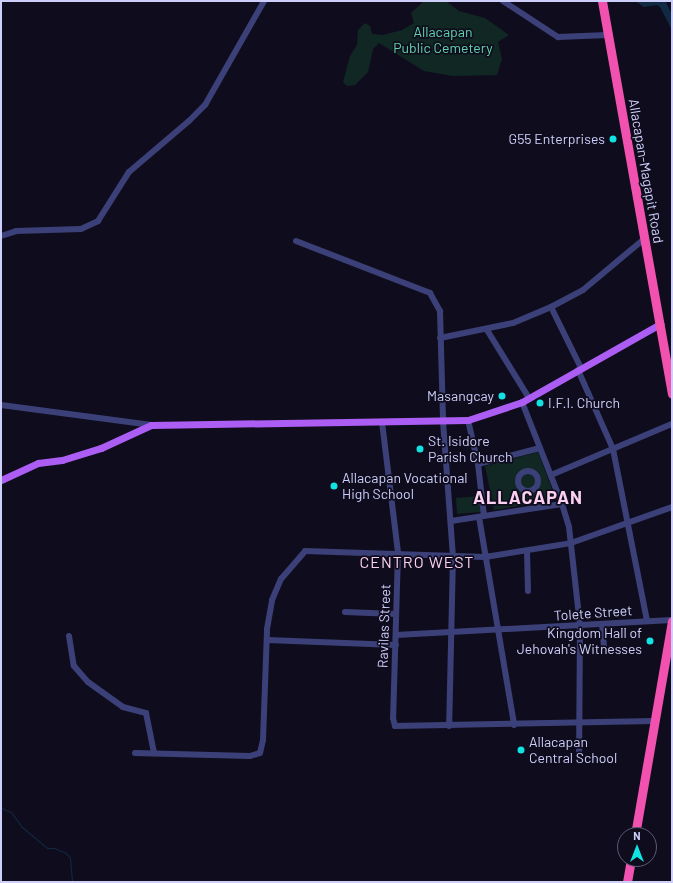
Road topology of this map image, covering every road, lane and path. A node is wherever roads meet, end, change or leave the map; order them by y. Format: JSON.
{"nodes":[{"id":1,"x":264,"y":1,"type":"edge"},
{"id":2,"x":503,"y":1,"type":"edge"},
{"id":3,"x":602,"y":1,"type":"edge"},
{"id":4,"x":608,"y":35,"type":"junction"},
{"id":5,"x":1,"y":236,"type":"edge"},
{"id":6,"x":644,"y":238,"type":"junction"},
{"id":7,"x":296,"y":241,"type":"dead end"},
{"id":8,"x":551,"y":307,"type":"junction"},
{"id":9,"x":660,"y":324,"type":"junction"},
{"id":10,"x":487,"y":330,"type":"junction"},
{"id":11,"x":440,"y":338,"type":"junction"},
{"id":12,"x":580,"y":369,"type":"junction"},
{"id":13,"x":672,"y":394,"type":"edge"},
{"id":14,"x":525,"y":400,"type":"junction"},
{"id":15,"x":1,"y":405,"type":"edge"},
{"id":16,"x":468,"y":420,"type":"junction"},
{"id":17,"x":382,"y":422,"type":"junction"},
{"id":18,"x":443,"y":422,"type":"junction"},
{"id":19,"x":672,"y":424,"type":"edge"},
{"id":20,"x":150,"y":425,"type":"junction"},
{"id":21,"x":540,"y":448,"type":"junction"},
{"id":22,"x":613,"y":448,"type":"junction"},
{"id":23,"x":478,"y":464,"type":"junction"},
{"id":24,"x":551,"y":475,"type":"junction"},
{"id":25,"x":1,"y":480,"type":"edge"},
{"id":26,"x":562,"y":504,"type":"junction"},
{"id":27,"x":672,"y":507,"type":"edge"},
{"id":28,"x":482,"y":517,"type":"junction"},
{"id":29,"x":451,"y":521,"type":"junction"},
{"id":30,"x":627,"y":523,"type":"junction"},
{"id":31,"x":571,"y":542,"type":"junction"},
{"id":32,"x":527,"y":550,"type":"junction"},
{"id":33,"x":398,"y":552,"type":"junction"},
{"id":34,"x":453,"y":556,"type":"junction"},
{"id":35,"x":485,"y":557,"type":"junction"},
{"id":36,"x":528,"y":591,"type":"dead end"},
{"id":37,"x":345,"y":612,"type":"dead end"},
{"id":38,"x":396,"y":614,"type":"junction"},
{"id":39,"x":646,"y":621,"type":"junction"},
{"id":40,"x":672,"y":621,"type":"edge"},
{"id":41,"x":602,"y":624,"type":"junction"},
{"id":42,"x":580,"y":625,"type":"junction"},
{"id":43,"x":499,"y":630,"type":"junction"},
{"id":44,"x":452,"y":631,"type":"junction"},
{"id":45,"x":396,"y":635,"type":"junction"},
{"id":46,"x":70,"y":636,"type":"dead end"},
{"id":47,"x":267,"y":640,"type":"junction"},
{"id":48,"x":396,"y":645,"type":"junction"},
{"id":49,"x":604,"y":648,"type":"dead end"},
{"id":50,"x":654,"y":721,"type":"junction"},
{"id":51,"x":580,"y":723,"type":"junction"},
{"id":52,"x":514,"y":724,"type":"junction"},
{"id":53,"x":449,"y":726,"type":"junction"},
{"id":54,"x":136,"y":752,"type":"dead end"},
{"id":55,"x":154,"y":753,"type":"junction"},
{"id":56,"x":579,"y":755,"type":"dead end"},
{"id":57,"x":636,"y":827,"type":"edge"},
{"id":58,"x":630,"y":867,"type":"edge"},
{"id":59,"x":627,"y":882,"type":"edge"}],
"edges":[{"from":1,"to":5,"type":"street"},
{"from":2,"to":4,"type":"street"},
{"from":3,"to":4,"type":"highway","name":"Allacapan-Magapit Road"},
{"from":4,"to":6,"type":"highway","name":"Allacapan-Magapit Road"},
{"from":6,"to":8,"type":"street"},
{"from":6,"to":9,"type":"highway","name":"Allacapan-Magapit Road"},
{"from":7,"to":11,"type":"street"},
{"from":8,"to":10,"type":"street"},
{"from":8,"to":12,"type":"street"},
{"from":9,"to":12,"type":"main road"},
{"from":9,"to":13,"type":"highway","name":"Allacapan-Magapit Road"},
{"from":10,"to":11,"type":"street"},
{"from":10,"to":14,"type":"street"},
{"from":11,"to":18,"type":"street"},
{"from":12,"to":14,"type":"main road"},
{"from":12,"to":22,"type":"street"},
{"from":14,"to":16,"type":"main road"},
{"from":14,"to":21,"type":"street"},
{"from":15,"to":20,"type":"street"},
{"from":16,"to":18,"type":"main road"},
{"from":16,"to":23,"type":"street"},
{"from":17,"to":18,"type":"main road"},
{"from":17,"to":20,"type":"main road"},
{"from":17,"to":33,"type":"street","name":"Ravilas Street"},
{"from":18,"to":29,"type":"street"},
{"from":19,"to":22,"type":"street"},
{"from":20,"to":25,"type":"main road"},
{"from":21,"to":23,"type":"street"},
{"from":21,"to":24,"type":"street"},
{"from":22,"to":24,"type":"street"},
{"from":22,"to":30,"type":"street"},
{"from":23,"to":28,"type":"street"},
{"from":24,"to":26,"type":"street"},
{"from":26,"to":28,"type":"street"},
{"from":26,"to":31,"type":"street"},
{"from":27,"to":30,"type":"street"},
{"from":28,"to":29,"type":"street"},
{"from":28,"to":35,"type":"street"},
{"from":29,"to":34,"type":"street"},
{"from":30,"to":31,"type":"street"},
{"from":30,"to":39,"type":"street"},
{"from":31,"to":32,"type":"street"},
{"from":31,"to":42,"type":"street"},
{"from":32,"to":35,"type":"street"},
{"from":32,"to":36,"type":"street"},
{"from":33,"to":34,"type":"street"},
{"from":33,"to":38,"type":"street","name":"Ravilas Street"},
{"from":33,"to":47,"type":"street"},
{"from":34,"to":35,"type":"street"},
{"from":34,"to":44,"type":"street"},
{"from":35,"to":43,"type":"street"},
{"from":37,"to":38,"type":"street"},
{"from":38,"to":45,"type":"street","name":"Ravilas Street"},
{"from":39,"to":40,"type":"street","name":"Tolete Street"},
{"from":39,"to":41,"type":"street","name":"Tolete Street"},
{"from":40,"to":50,"type":"highway"},
{"from":41,"to":42,"type":"street","name":"Tolete Street"},
{"from":41,"to":49,"type":"street"},
{"from":42,"to":43,"type":"street","name":"Tolete Street"},
{"from":42,"to":51,"type":"street"},
{"from":43,"to":44,"type":"street","name":"Tolete Street"},
{"from":43,"to":52,"type":"street"},
{"from":44,"to":45,"type":"street","name":"Tolete Street"},
{"from":44,"to":53,"type":"street"},
{"from":45,"to":48,"type":"street","name":"Ravilas Street"},
{"from":46,"to":55,"type":"street"},
{"from":47,"to":48,"type":"street"},
{"from":47,"to":55,"type":"street"},
{"from":48,"to":53,"type":"street","name":"Ravilas Street"},
{"from":50,"to":51,"type":"street"},
{"from":50,"to":57,"type":"highway"},
{"from":51,"to":52,"type":"street"},
{"from":51,"to":56,"type":"street"},
{"from":52,"to":53,"type":"street"},
{"from":54,"to":55,"type":"street"},
{"from":58,"to":59,"type":"highway"}]}
